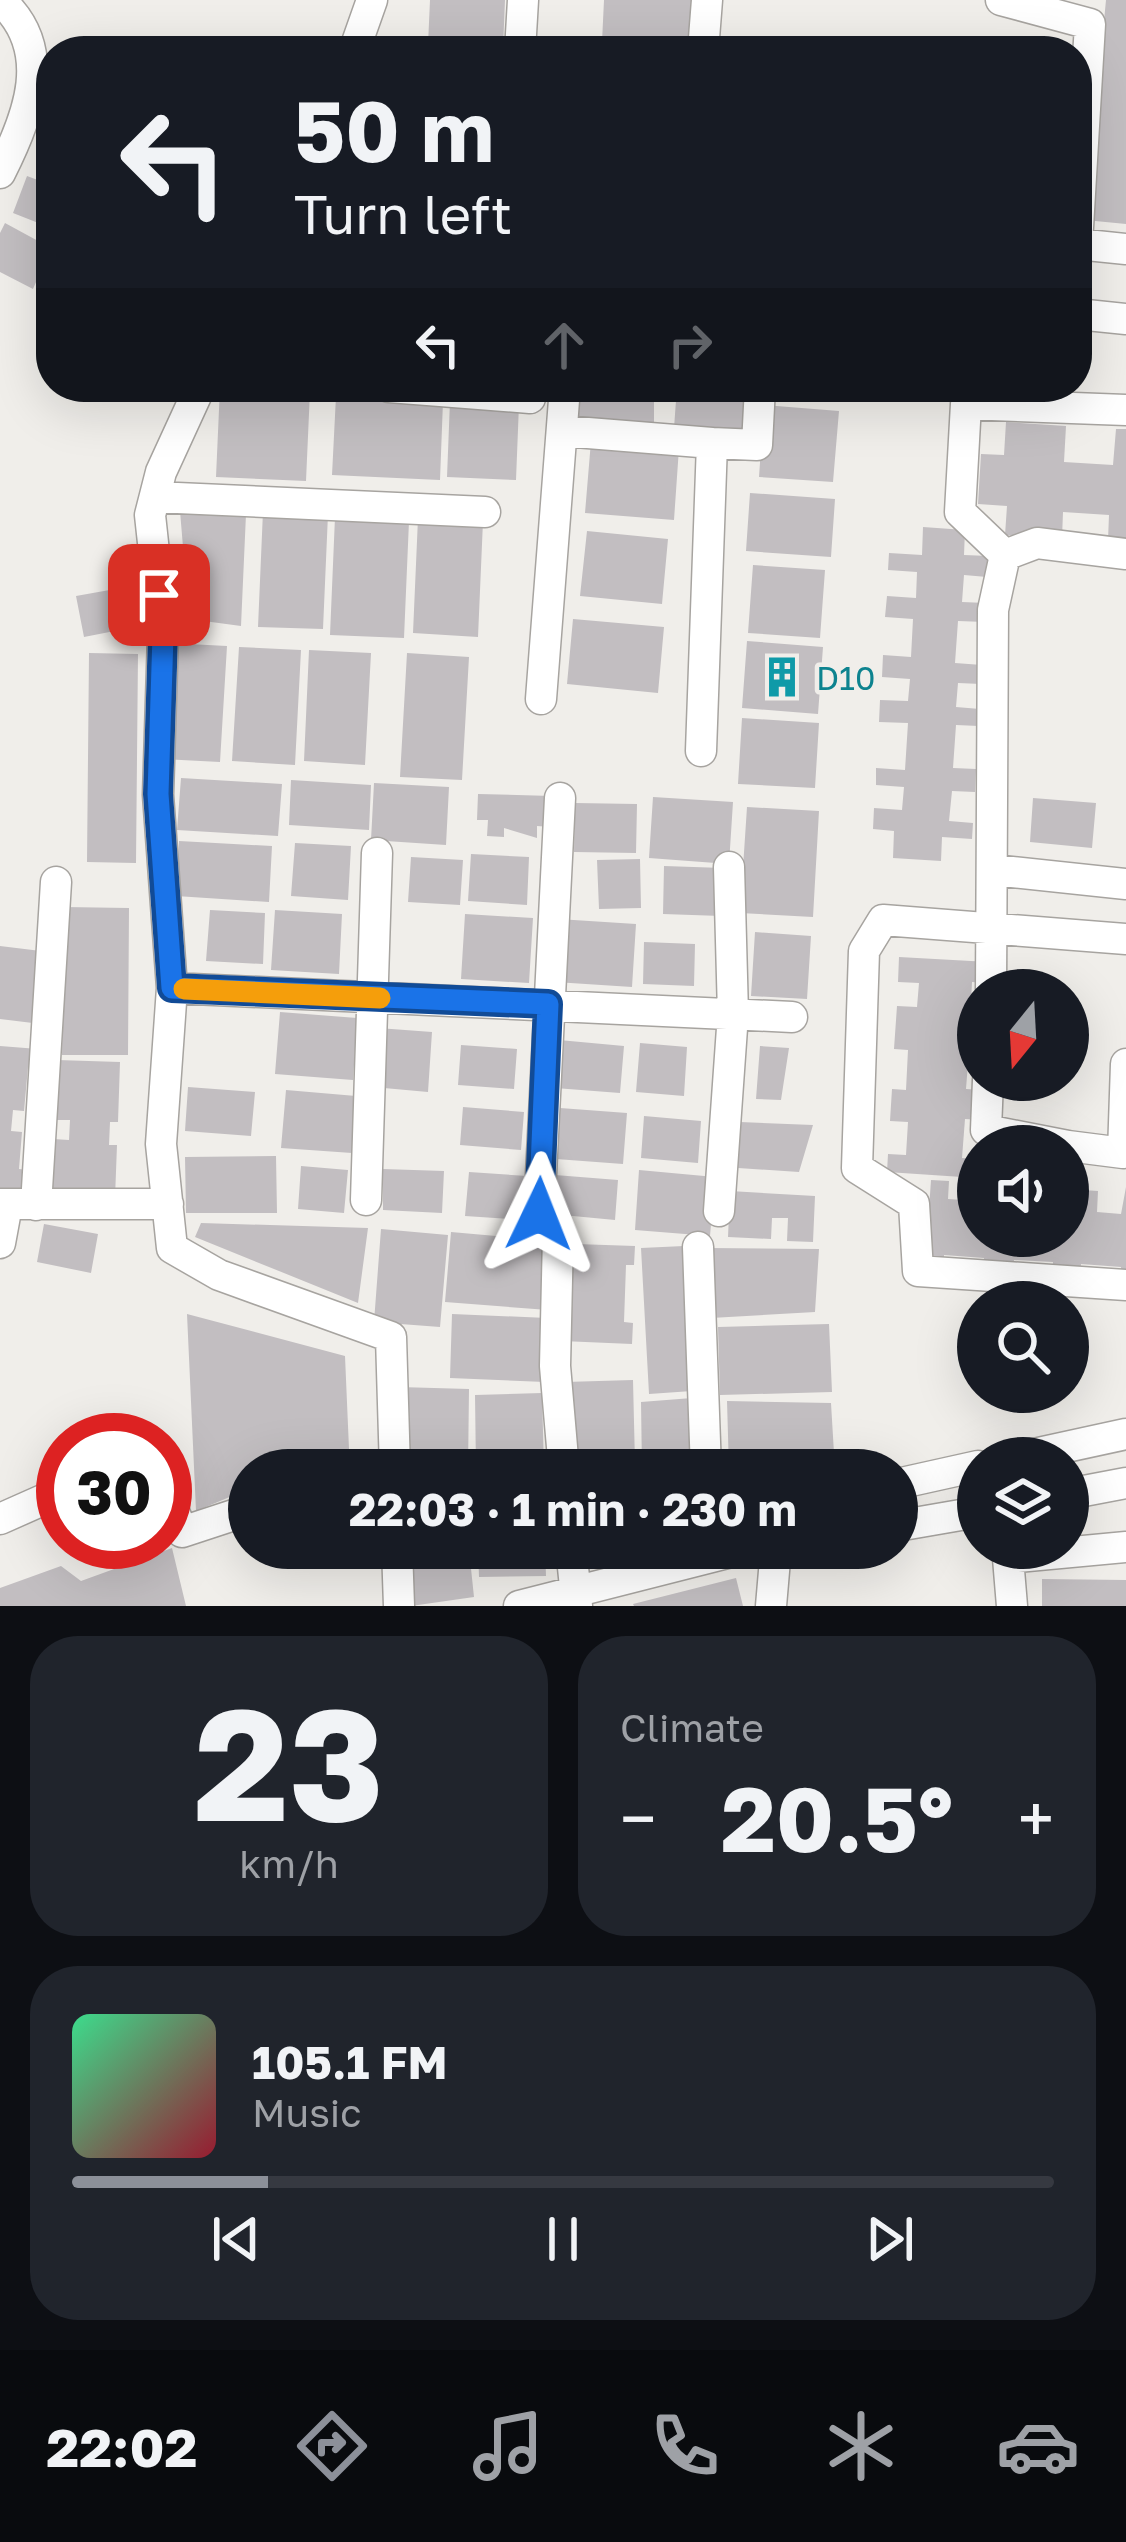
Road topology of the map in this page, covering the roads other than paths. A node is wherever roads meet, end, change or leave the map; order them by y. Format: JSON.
{"nodes":[{"id":1,"x":1,"y":0,"type":"edge"},
{"id":2,"x":372,"y":0,"type":"edge"},
{"id":3,"x":523,"y":0,"type":"edge"},
{"id":4,"x":707,"y":0,"type":"edge"},
{"id":5,"x":1000,"y":0,"type":"edge"},
{"id":6,"x":359,"y":36,"type":"edge"},
{"id":7,"x":521,"y":36,"type":"edge"},
{"id":8,"x":705,"y":36,"type":"edge"},
{"id":9,"x":1089,"y":36,"type":"edge"},
{"id":10,"x":0,"y":172,"type":"edge"},
{"id":11,"x":1092,"y":246,"type":"edge"},
{"id":12,"x":1126,"y":249,"type":"edge"},
{"id":13,"x":1092,"y":316,"type":"edge"},
{"id":14,"x":1126,"y":319,"type":"edge"},
{"id":15,"x":194,"y":402,"type":"edge"},
{"id":16,"x":564,"y":402,"type":"edge"},
{"id":17,"x":759,"y":402,"type":"edge"},
{"id":18,"x":1126,"y":410,"type":"edge"},
{"id":19,"x":563,"y":431,"type":"junction"},
{"id":20,"x":712,"y":443,"type":"junction"},
{"id":21,"x":155,"y":496,"type":"junction"},
{"id":22,"x":485,"y":512,"type":"dead end"},
{"id":23,"x":1126,"y":554,"type":"edge"},
{"id":24,"x":1005,"y":555,"type":"junction"},
{"id":25,"x":541,"y":699,"type":"dead end"},
{"id":26,"x":701,"y":751,"type":"dead end"},
{"id":27,"x":560,"y":798,"type":"dead end"},
{"id":28,"x":377,"y":853,"type":"dead end"},
{"id":29,"x":729,"y":867,"type":"dead end"},
{"id":30,"x":993,"y":870,"type":"junction"},
{"id":31,"x":56,"y":882,"type":"dead end"},
{"id":32,"x":1126,"y":884,"type":"edge"},
{"id":33,"x":993,"y":929,"type":"junction"},
{"id":34,"x":1126,"y":939,"type":"edge"},
{"id":35,"x":992,"y":969,"type":"edge"},
{"id":36,"x":172,"y":988,"type":"junction"},
{"id":37,"x":373,"y":998,"type":"junction"},
{"id":38,"x":548,"y":1004,"type":"junction"},
{"id":39,"x":733,"y":1014,"type":"junction"},
{"id":40,"x":792,"y":1017,"type":"dead end"},
{"id":41,"x":1126,"y":1064,"type":"edge"},
{"id":42,"x":1089,"y":1149,"type":"edge"},
{"id":43,"x":366,"y":1200,"type":"dead end"},
{"id":44,"x":168,"y":1204,"type":"junction"},
{"id":45,"x":14,"y":1205,"type":"edge"},
{"id":46,"x":719,"y":1210,"type":"dead end"},
{"id":47,"x":0,"y":1243,"type":"edge"},
{"id":48,"x":698,"y":1246,"type":"dead end"},
{"id":49,"x":1126,"y":1285,"type":"edge"},
{"id":50,"x":1126,"y":1434,"type":"edge"},
{"id":51,"x":1089,"y":1442,"type":"edge"},
{"id":52,"x":387,"y":1449,"type":"edge"},
{"id":53,"x":562,"y":1449,"type":"edge"},
{"id":54,"x":705,"y":1449,"type":"edge"},
{"id":55,"x":957,"y":1471,"type":"edge"},
{"id":56,"x":918,"y":1479,"type":"edge"},
{"id":57,"x":1126,"y":1483,"type":"edge"},
{"id":58,"x":1089,"y":1490,"type":"edge"},
{"id":59,"x":36,"y":1503,"type":"edge"},
{"id":60,"x":957,"y":1516,"type":"edge"},
{"id":61,"x":228,"y":1517,"type":"edge"},
{"id":62,"x":0,"y":1520,"type":"edge"},
{"id":63,"x":918,"y":1522,"type":"edge"},
{"id":64,"x":192,"y":1529,"type":"edge"},
{"id":65,"x":1126,"y":1547,"type":"edge"},
{"id":66,"x":398,"y":1569,"type":"edge"},
{"id":67,"x":661,"y":1569,"type":"edge"},
{"id":68,"x":774,"y":1569,"type":"edge"},
{"id":69,"x":576,"y":1598,"type":"edge"},
{"id":70,"x":399,"y":1606,"type":"edge"},
{"id":71,"x":519,"y":1606,"type":"edge"},
{"id":72,"x":771,"y":1606,"type":"edge"},
{"id":73,"x":1012,"y":1606,"type":"edge"}],
"edges":[{"from":1,"to":10,"type":"street"},
{"from":2,"to":6,"type":"street"},
{"from":3,"to":7,"type":"street"},
{"from":4,"to":8,"type":"street"},
{"from":5,"to":9,"type":"street"},
{"from":11,"to":12,"type":"street"},
{"from":13,"to":14,"type":"street"},
{"from":15,"to":21,"type":"street"},
{"from":16,"to":19,"type":"street"},
{"from":17,"to":20,"type":"street"},
{"from":18,"to":24,"type":"street"},
{"from":19,"to":20,"type":"street"},
{"from":19,"to":25,"type":"street"},
{"from":20,"to":26,"type":"street"},
{"from":21,"to":22,"type":"street"},
{"from":21,"to":36,"type":"street"},
{"from":23,"to":24,"type":"street"},
{"from":24,"to":30,"type":"street"},
{"from":27,"to":38,"type":"street"},
{"from":28,"to":37,"type":"street"},
{"from":29,"to":39,"type":"street"},
{"from":30,"to":32,"type":"street"},
{"from":30,"to":33,"type":"street"},
{"from":31,"to":45,"type":"street"},
{"from":33,"to":34,"type":"street"},
{"from":33,"to":35,"type":"street"},
{"from":33,"to":49,"type":"street"},
{"from":36,"to":37,"type":"street"},
{"from":36,"to":44,"type":"street"},
{"from":37,"to":38,"type":"street"},
{"from":37,"to":43,"type":"street"},
{"from":38,"to":39,"type":"street"},
{"from":38,"to":53,"type":"street"},
{"from":39,"to":40,"type":"street"},
{"from":39,"to":46,"type":"street"},
{"from":41,"to":42,"type":"street"},
{"from":44,"to":45,"type":"street"},
{"from":44,"to":52,"type":"street"},
{"from":45,"to":47,"type":"street"},
{"from":48,"to":54,"type":"street"},
{"from":50,"to":51,"type":"street"},
{"from":55,"to":56,"type":"street"},
{"from":57,"to":58,"type":"street"},
{"from":59,"to":62,"type":"street"},
{"from":60,"to":63,"type":"street"},
{"from":61,"to":64,"type":"street"},
{"from":65,"to":73,"type":"street"},
{"from":66,"to":70,"type":"street"},
{"from":67,"to":69,"type":"street"},
{"from":68,"to":72,"type":"street"},
{"from":69,"to":71,"type":"street"}]}
